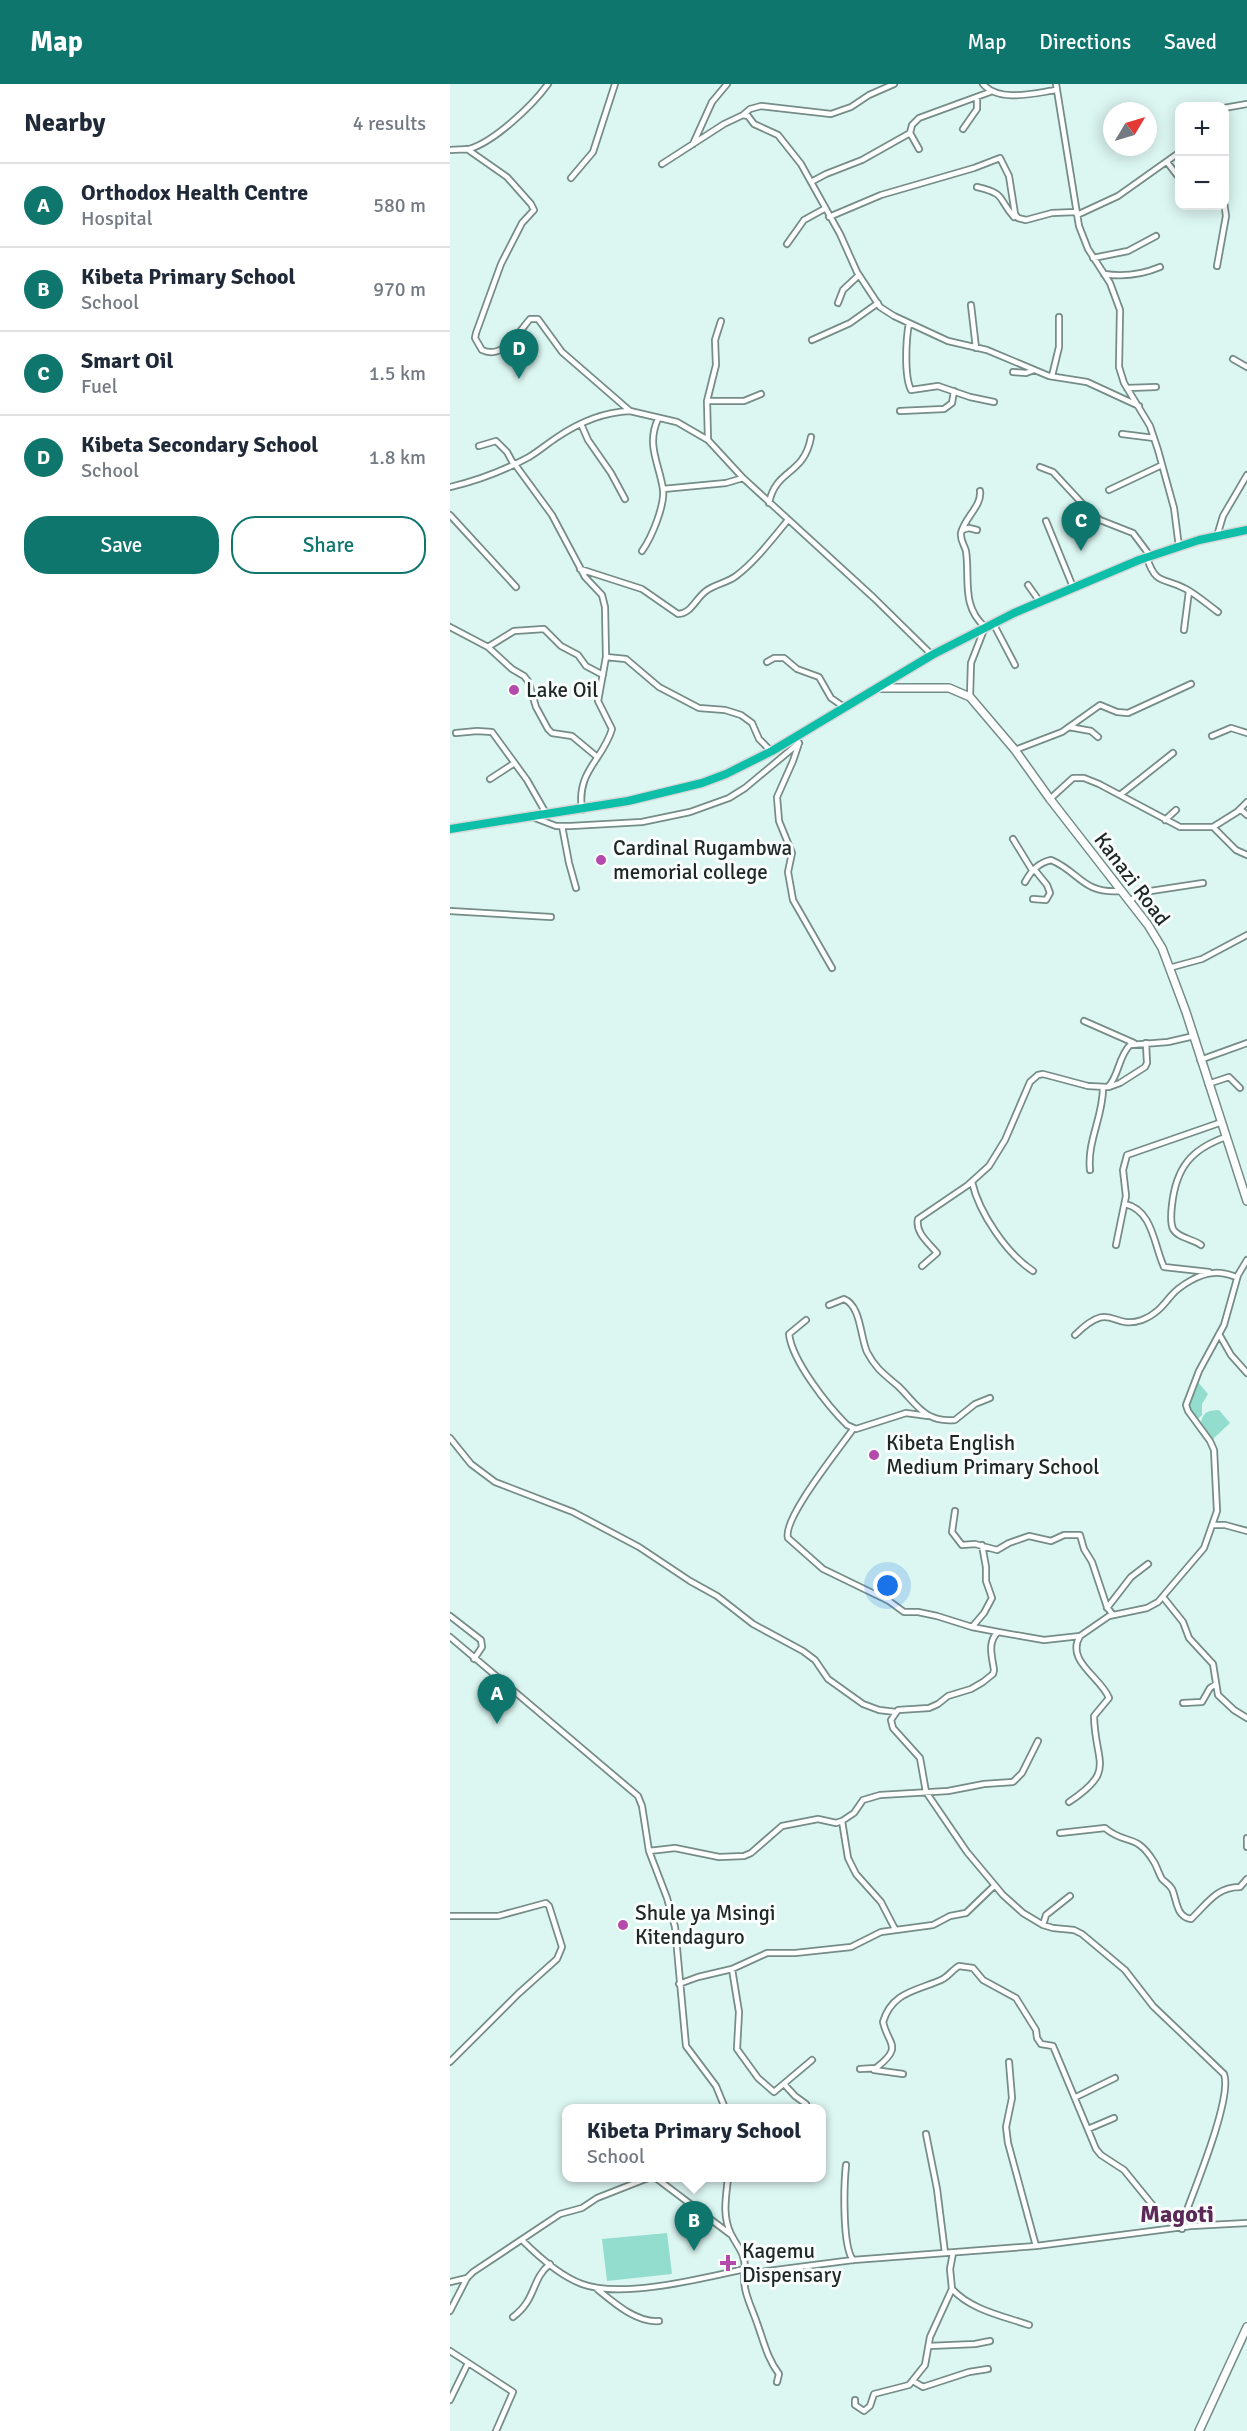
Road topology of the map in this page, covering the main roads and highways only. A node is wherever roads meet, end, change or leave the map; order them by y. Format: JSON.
{"nodes":[{"id":1,"x":1247,"y":530,"type":"edge"},
{"id":2,"x":874,"y":688,"type":"junction"},
{"id":3,"x":450,"y":829,"type":"edge"},
{"id":4,"x":1247,"y":1201,"type":"edge"},
{"id":5,"x":1247,"y":2327,"type":"edge"},
{"id":6,"x":1199,"y":2431,"type":"edge"}],
"edges":[{"from":1,"to":2,"type":"highway"},
{"from":2,"to":3,"type":"highway"},
{"from":2,"to":4,"type":"main road","name":"Kanazi Road"},
{"from":5,"to":6,"type":"main road"}]}
